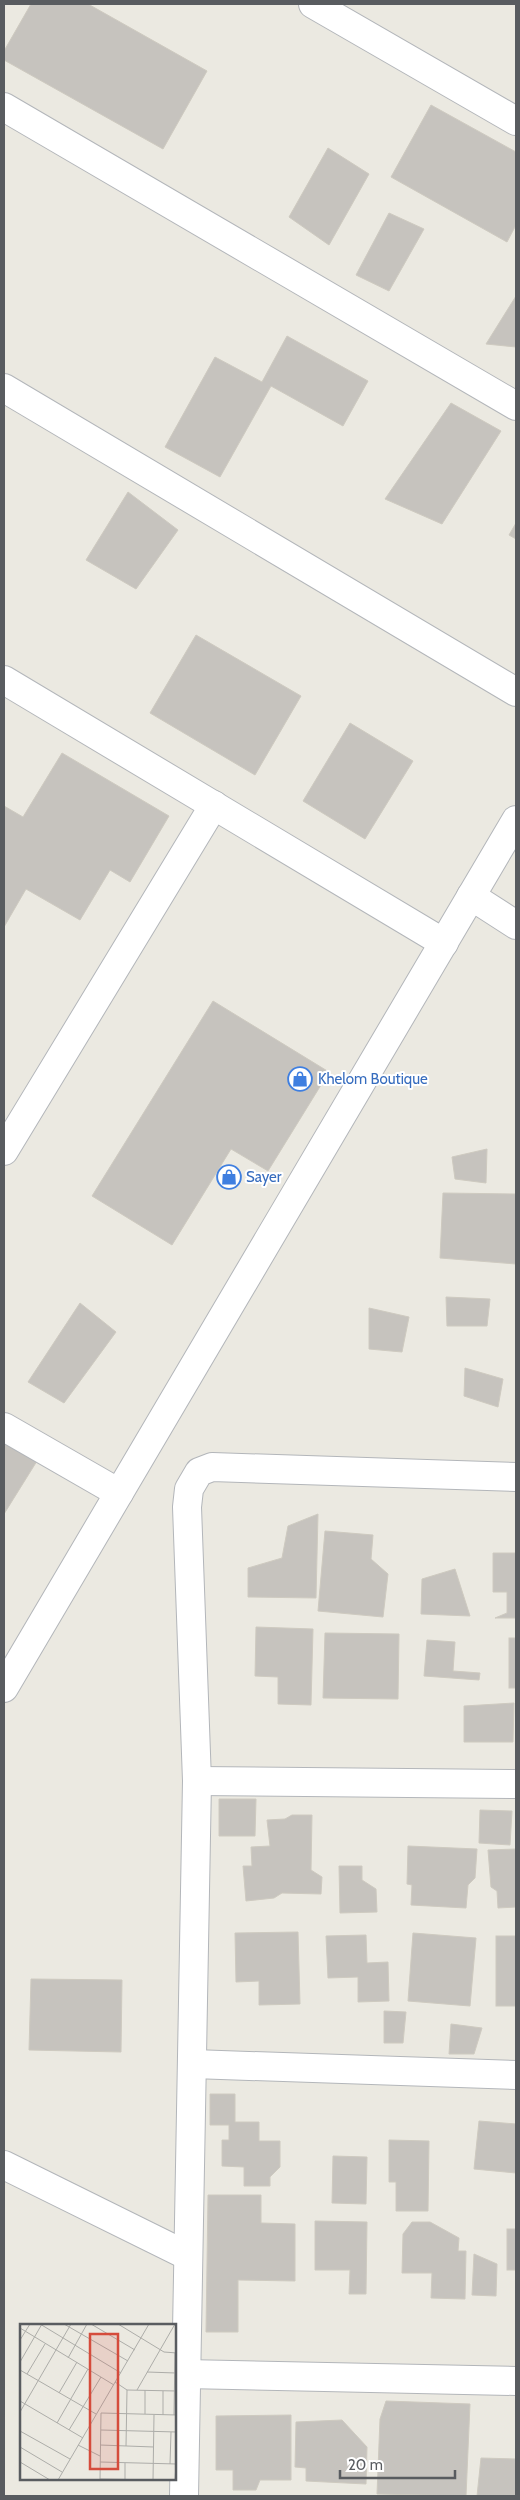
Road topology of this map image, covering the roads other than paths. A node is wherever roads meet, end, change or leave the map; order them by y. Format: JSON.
{"nodes":[{"id":1,"x":313,"y":4,"type":"edge"},
{"id":2,"x":4,"y":107,"type":"edge"},
{"id":3,"x":516,"y":121,"type":"edge"},
{"id":4,"x":4,"y":388,"type":"edge"},
{"id":5,"x":516,"y":406,"type":"edge"},
{"id":6,"x":4,"y":680,"type":"edge"},
{"id":7,"x":516,"y":692,"type":"edge"},
{"id":8,"x":214,"y":805,"type":"junction"},
{"id":9,"x":516,"y":820,"type":"edge"},
{"id":10,"x":471,"y":896,"type":"junction"},
{"id":11,"x":516,"y":925,"type":"edge"},
{"id":12,"x":444,"y":943,"type":"junction"},
{"id":13,"x":4,"y":1151,"type":"edge"},
{"id":14,"x":4,"y":1426,"type":"edge"},
{"id":15,"x":516,"y":1477,"type":"edge"},
{"id":16,"x":119,"y":1493,"type":"junction"},
{"id":17,"x":4,"y":1688,"type":"edge"},
{"id":18,"x":197,"y":1781,"type":"junction"},
{"id":19,"x":516,"y":1784,"type":"edge"},
{"id":20,"x":193,"y":2064,"type":"junction"},
{"id":21,"x":516,"y":2075,"type":"edge"},
{"id":22,"x":4,"y":2165,"type":"edge"},
{"id":23,"x":188,"y":2256,"type":"junction"},
{"id":24,"x":185,"y":2374,"type":"junction"},
{"id":25,"x":516,"y":2381,"type":"edge"},
{"id":26,"x":184,"y":2496,"type":"edge"}],
"edges":[{"from":1,"to":3,"type":"street"},
{"from":2,"to":5,"type":"street"},
{"from":4,"to":7,"type":"street"},
{"from":6,"to":8,"type":"street"},
{"from":8,"to":12,"type":"street"},
{"from":8,"to":13,"type":"street"},
{"from":9,"to":10,"type":"street"},
{"from":10,"to":11,"type":"street"},
{"from":10,"to":12,"type":"street"},
{"from":12,"to":16,"type":"street"},
{"from":14,"to":16,"type":"street"},
{"from":15,"to":18,"type":"street"},
{"from":16,"to":17,"type":"street"},
{"from":18,"to":19,"type":"street"},
{"from":18,"to":20,"type":"street"},
{"from":20,"to":21,"type":"street"},
{"from":20,"to":23,"type":"street"},
{"from":22,"to":23,"type":"street"},
{"from":23,"to":24,"type":"street"},
{"from":24,"to":25,"type":"street"},
{"from":24,"to":26,"type":"street"}]}
